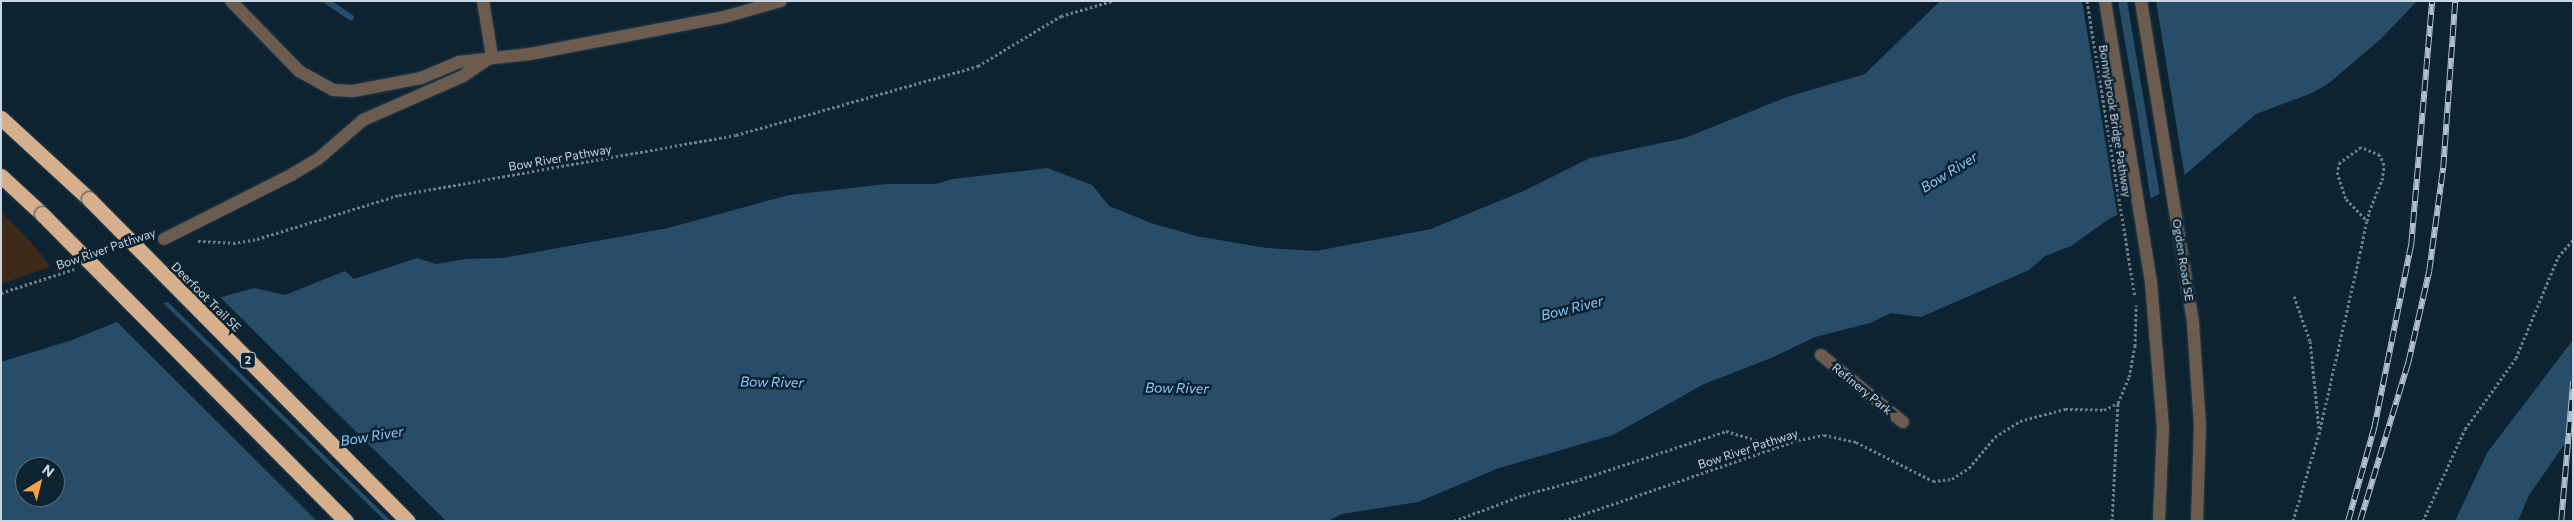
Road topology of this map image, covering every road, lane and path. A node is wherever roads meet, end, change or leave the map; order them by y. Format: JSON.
{"nodes":[{"id":1,"x":231,"y":1,"type":"edge"},
{"id":2,"x":483,"y":1,"type":"edge"},
{"id":3,"x":781,"y":1,"type":"edge"},
{"id":4,"x":1112,"y":1,"type":"edge"},
{"id":5,"x":2087,"y":1,"type":"edge"},
{"id":6,"x":2105,"y":1,"type":"edge"},
{"id":7,"x":2141,"y":1,"type":"edge"},
{"id":8,"x":492,"y":56,"type":"junction"},
{"id":9,"x":1,"y":118,"type":"edge"},
{"id":10,"x":1,"y":176,"type":"edge"},
{"id":11,"x":2367,"y":221,"type":"junction"},
{"id":12,"x":164,"y":239,"type":"dead end"},
{"id":13,"x":194,"y":240,"type":"dead end"},
{"id":14,"x":2573,"y":240,"type":"edge"},
{"id":15,"x":84,"y":266,"type":"dead end"},
{"id":16,"x":1,"y":293,"type":"edge"},
{"id":17,"x":2294,"y":296,"type":"dead end"},
{"id":18,"x":1821,"y":355,"type":"dead end"},
{"id":19,"x":2118,"y":403,"type":"junction"},
{"id":20,"x":1904,"y":422,"type":"dead end"},
{"id":21,"x":2319,"y":434,"type":"junction"},
{"id":22,"x":1779,"y":446,"type":"junction"},
{"id":23,"x":346,"y":521,"type":"edge"},
{"id":24,"x":408,"y":521,"type":"edge"},
{"id":25,"x":1454,"y":521,"type":"edge"},
{"id":26,"x":1564,"y":521,"type":"edge"},
{"id":27,"x":2112,"y":521,"type":"edge"},
{"id":28,"x":2159,"y":521,"type":"edge"},
{"id":29,"x":2198,"y":521,"type":"edge"},
{"id":30,"x":2293,"y":521,"type":"edge"},
{"id":31,"x":2423,"y":521,"type":"edge"}],
"edges":[{"from":1,"to":8,"type":"street"},
{"from":2,"to":8,"type":"street"},
{"from":3,"to":8,"type":"street"},
{"from":4,"to":13,"type":"path","name":"Bow River Pathway"},
{"from":5,"to":19,"type":"path","name":"Bonnybrook Bridge Pathway"},
{"from":6,"to":28,"type":"street"},
{"from":7,"to":29,"type":"street","name":"Ogden Road SE"},
{"from":8,"to":12,"type":"street"},
{"from":9,"to":24,"type":"highway","name":"Deerfoot Trail SE","number":"2","bridge":true},
{"from":10,"to":23,"type":"highway","bridge":true},
{"from":11,"to":11,"type":"path"},
{"from":11,"to":21,"type":"path"},
{"from":14,"to":31,"type":"path"},
{"from":15,"to":16,"type":"path","name":"Bow River Pathway"},
{"from":17,"to":21,"type":"path"},
{"from":18,"to":20,"type":"street","name":"Refinery Park"},
{"from":19,"to":22,"type":"path","name":"Bow River Pathway"},
{"from":19,"to":27,"type":"path"},
{"from":21,"to":30,"type":"path"},
{"from":22,"to":25,"type":"path"},
{"from":22,"to":26,"type":"path","name":"Bow River Pathway"}]}
